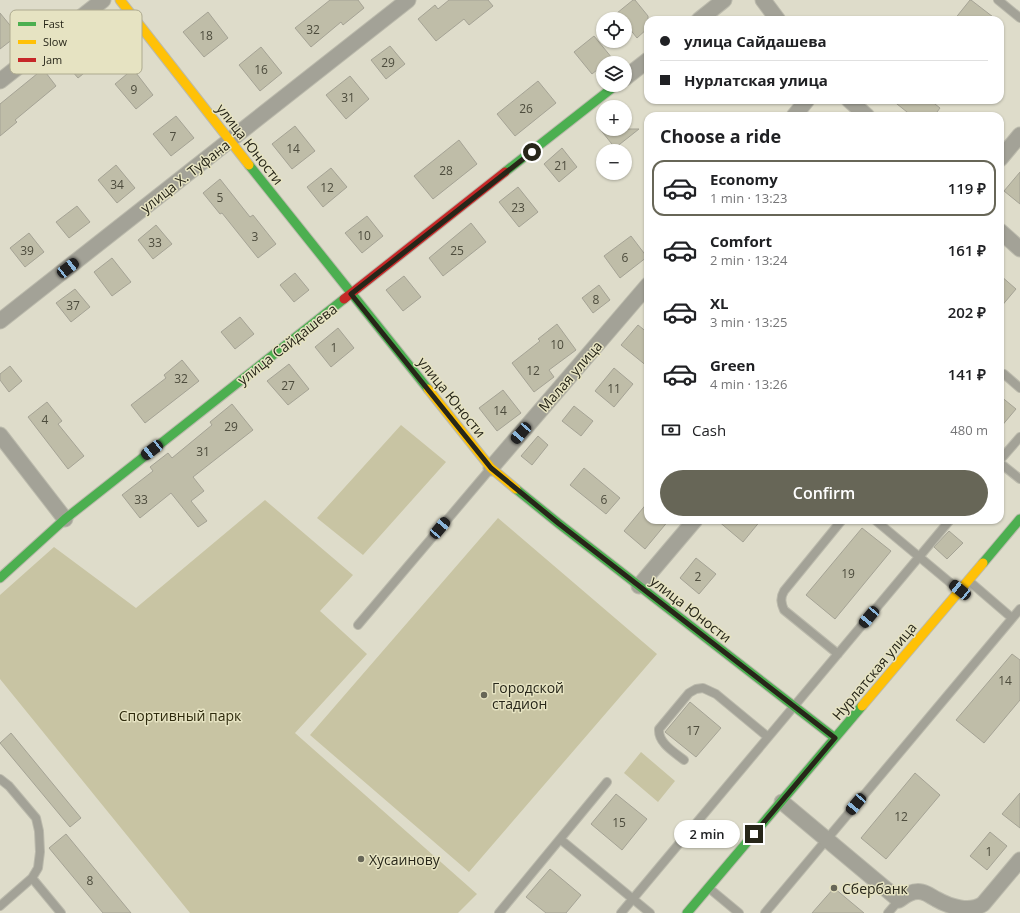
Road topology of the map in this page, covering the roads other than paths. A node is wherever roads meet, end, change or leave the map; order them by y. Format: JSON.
{"nodes":[{"id":1,"x":103,"y":0,"type":"edge"},
{"id":2,"x":120,"y":0,"type":"edge"},
{"id":3,"x":408,"y":0,"type":"edge"},
{"id":4,"x":724,"y":0,"type":"edge"},
{"id":5,"x":763,"y":0,"type":"edge"},
{"id":6,"x":998,"y":0,"type":"edge"},
{"id":7,"x":90,"y":10,"type":"edge"},
{"id":8,"x":128,"y":10,"type":"edge"},
{"id":9,"x":704,"y":16,"type":"edge"},
{"id":10,"x":775,"y":16,"type":"edge"},
{"id":11,"x":1020,"y":18,"type":"edge"},
{"id":12,"x":142,"y":28,"type":"edge"},
{"id":13,"x":644,"y":63,"type":"edge"},
{"id":14,"x":10,"y":73,"type":"edge"},
{"id":15,"x":632,"y":73,"type":"edge"},
{"id":16,"x":0,"y":81,"type":"edge"},
{"id":17,"x":607,"y":92,"type":"edge"},
{"id":18,"x":804,"y":104,"type":"edge"},
{"id":19,"x":854,"y":104,"type":"edge"},
{"id":20,"x":797,"y":112,"type":"edge"},
{"id":21,"x":862,"y":112,"type":"edge"},
{"id":22,"x":1020,"y":135,"type":"edge"},
{"id":23,"x":230,"y":140,"type":"junction"},
{"id":24,"x":1004,"y":154,"type":"edge"},
{"id":25,"x":1004,"y":235,"type":"edge"},
{"id":26,"x":1020,"y":249,"type":"edge"},
{"id":27,"x":644,"y":290,"type":"edge"},
{"id":28,"x":351,"y":294,"type":"junction"},
{"id":29,"x":0,"y":321,"type":"edge"},
{"id":30,"x":1004,"y":374,"type":"dead end"},
{"id":31,"x":1020,"y":388,"type":"edge"},
{"id":32,"x":0,"y":435,"type":"edge"},
{"id":33,"x":1020,"y":437,"type":"edge"},
{"id":34,"x":1004,"y":457,"type":"edge"},
{"id":35,"x":1004,"y":465,"type":"edge"},
{"id":36,"x":491,"y":468,"type":"junction"},
{"id":37,"x":1020,"y":479,"type":"edge"},
{"id":38,"x":65,"y":519,"type":"junction"},
{"id":39,"x":1020,"y":519,"type":"edge"},
{"id":40,"x":691,"y":524,"type":"edge"},
{"id":41,"x":839,"y":524,"type":"edge"},
{"id":42,"x":880,"y":524,"type":"edge"},
{"id":43,"x":947,"y":524,"type":"edge"},
{"id":44,"x":920,"y":557,"type":"junction"},
{"id":45,"x":0,"y":578,"type":"edge"},
{"id":46,"x":968,"y":581,"type":"junction"},
{"id":47,"x":639,"y":586,"type":"junction"},
{"id":48,"x":960,"y":590,"type":"junction"},
{"id":49,"x":1020,"y":609,"type":"edge"},
{"id":50,"x":1012,"y":618,"type":"junction"},
{"id":51,"x":358,"y":625,"type":"dead end"},
{"id":52,"x":838,"y":654,"type":"junction"},
{"id":53,"x":794,"y":706,"type":"junction"},
{"id":54,"x":768,"y":737,"type":"junction"},
{"id":55,"x":835,"y":738,"type":"junction"},
{"id":56,"x":684,"y":760,"type":"dead end"},
{"id":57,"x":0,"y":779,"type":"edge"},
{"id":58,"x":607,"y":782,"type":"dead end"},
{"id":59,"x":782,"y":802,"type":"junction"},
{"id":60,"x":560,"y":839,"type":"junction"},
{"id":61,"x":827,"y":840,"type":"junction"},
{"id":62,"x":1020,"y":860,"type":"edge"},
{"id":63,"x":32,"y":878,"type":"junction"},
{"id":64,"x":709,"y":888,"type":"junction"},
{"id":65,"x":633,"y":899,"type":"junction"},
{"id":66,"x":899,"y":900,"type":"junction"},
{"id":67,"x":0,"y":906,"type":"edge"},
{"id":68,"x":978,"y":911,"type":"edge"},
{"id":69,"x":61,"y":913,"type":"edge"},
{"id":70,"x":498,"y":913,"type":"edge"},
{"id":71,"x":621,"y":913,"type":"edge"},
{"id":72,"x":650,"y":913,"type":"edge"},
{"id":73,"x":687,"y":913,"type":"edge"},
{"id":74,"x":739,"y":913,"type":"edge"},
{"id":75,"x":765,"y":913,"type":"edge"},
{"id":76,"x":888,"y":913,"type":"edge"}],
"edges":[{"from":1,"to":7,"type":"street"},
{"from":2,"to":8,"type":"street","name":"улица Юности"},
{"from":3,"to":23,"type":"street","name":"улица Х. Туфана"},
{"from":4,"to":9,"type":"street"},
{"from":5,"to":10,"type":"street"},
{"from":6,"to":11,"type":"lane"},
{"from":12,"to":23,"type":"street","name":"улица Юности"},
{"from":13,"to":15,"type":"street"},
{"from":14,"to":16,"type":"street"},
{"from":17,"to":28,"type":"street","name":"улица Сайдашева"},
{"from":18,"to":20,"type":"street"},
{"from":19,"to":21,"type":"street"},
{"from":22,"to":24,"type":"street"},
{"from":23,"to":28,"type":"street","name":"улица Юности"},
{"from":23,"to":29,"type":"street","name":"улица Х. Туфана"},
{"from":25,"to":26,"type":"street"},
{"from":27,"to":36,"type":"street","name":"Малая улица"},
{"from":28,"to":36,"type":"street","name":"улица Юности"},
{"from":28,"to":38,"type":"street","name":"улица Сайдашева"},
{"from":30,"to":31,"type":"lane"},
{"from":32,"to":38,"type":"street"},
{"from":33,"to":34,"type":"lane"},
{"from":35,"to":37,"type":"lane"},
{"from":36,"to":47,"type":"street","name":"улица Юности"},
{"from":36,"to":51,"type":"lane"},
{"from":38,"to":45,"type":"street","name":"улица Сайдашева"},
{"from":39,"to":46,"type":"street","name":"Нурлатская улица"},
{"from":40,"to":47,"type":"street"},
{"from":41,"to":52,"type":"lane"},
{"from":42,"to":44,"type":"lane"},
{"from":43,"to":44,"type":"lane"},
{"from":44,"to":48,"type":"lane"},
{"from":44,"to":52,"type":"lane"},
{"from":46,"to":48,"type":"street","name":"Нурлатская улица"},
{"from":46,"to":50,"type":"lane"},
{"from":47,"to":53,"type":"street","name":"улица Юности"},
{"from":48,"to":55,"type":"street","name":"Нурлатская улица"},
{"from":49,"to":50,"type":"lane"},
{"from":50,"to":61,"type":"lane"},
{"from":52,"to":53,"type":"lane"},
{"from":53,"to":54,"type":"lane"},
{"from":53,"to":55,"type":"street","name":"улица Юности"},
{"from":54,"to":56,"type":"lane"},
{"from":54,"to":65,"type":"lane"},
{"from":55,"to":59,"type":"street","name":"Нурлатская улица"},
{"from":57,"to":63,"type":"lane"},
{"from":58,"to":60,"type":"lane"},
{"from":59,"to":61,"type":"street"},
{"from":59,"to":64,"type":"street","name":"Нурлатская улица"},
{"from":60,"to":65,"type":"lane"},
{"from":60,"to":70,"type":"lane"},
{"from":61,"to":66,"type":"street"},
{"from":61,"to":75,"type":"lane"},
{"from":62,"to":68,"type":"street"},
{"from":63,"to":67,"type":"lane"},
{"from":63,"to":69,"type":"lane"},
{"from":64,"to":73,"type":"street","name":"Нурлатская улица"},
{"from":64,"to":74,"type":"lane"},
{"from":65,"to":71,"type":"lane"},
{"from":65,"to":72,"type":"lane"},
{"from":66,"to":68,"type":"street"},
{"from":66,"to":76,"type":"lane"}]}
